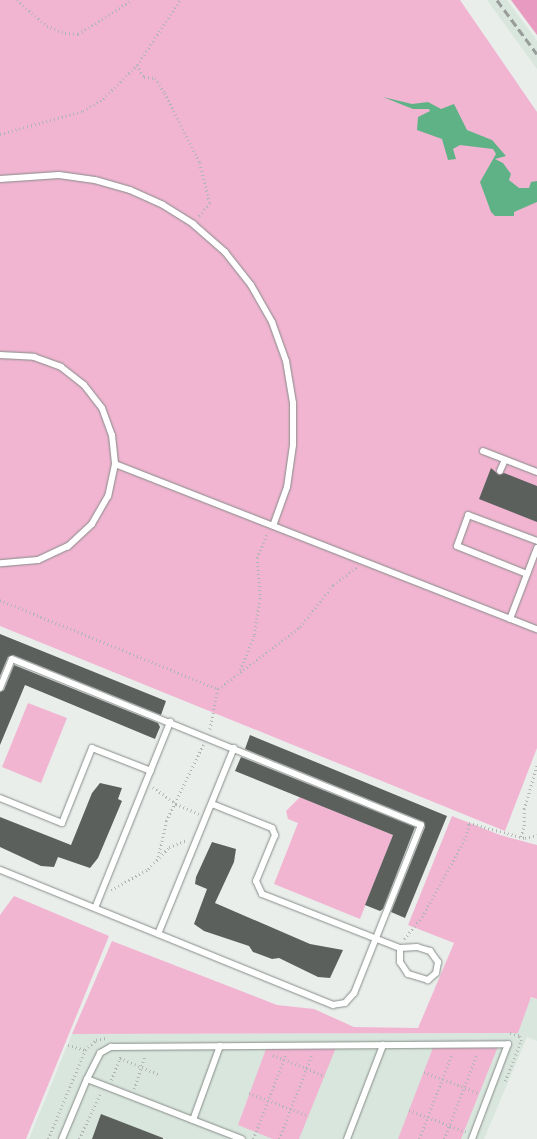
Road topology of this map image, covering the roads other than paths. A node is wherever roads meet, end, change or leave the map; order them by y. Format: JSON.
{"nodes":[{"id":1,"x":0,"y":179,"type":"edge"},
{"id":2,"x":0,"y":355,"type":"edge"},
{"id":3,"x":483,"y":451,"type":"dead end"},
{"id":4,"x":504,"y":460,"type":"junction"},
{"id":5,"x":115,"y":464,"type":"junction"},
{"id":6,"x":500,"y":471,"type":"dead end"},
{"id":7,"x":537,"y":472,"type":"edge"},
{"id":8,"x":273,"y":526,"type":"junction"},
{"id":9,"x":537,"y":541,"type":"edge"},
{"id":10,"x":537,"y":548,"type":"edge"},
{"id":11,"x":0,"y":563,"type":"edge"},
{"id":12,"x":527,"y":574,"type":"junction"},
{"id":13,"x":510,"y":619,"type":"junction"},
{"id":14,"x":537,"y":629,"type":"edge"},
{"id":15,"x":0,"y":688,"type":"edge"},
{"id":16,"x":170,"y":722,"type":"junction"},
{"id":17,"x":234,"y":748,"type":"junction"},
{"id":18,"x":151,"y":771,"type":"junction"},
{"id":19,"x":0,"y":798,"type":"edge"},
{"id":20,"x":212,"y":804,"type":"junction"},
{"id":21,"x":0,"y":870,"type":"edge"},
{"id":22,"x":95,"y":908,"type":"junction"},
{"id":23,"x":158,"y":934,"type":"junction"},
{"id":24,"x":375,"y":939,"type":"junction"},
{"id":25,"x":400,"y":948,"type":"junction"},
{"id":26,"x":383,"y":1045,"type":"junction"},
{"id":27,"x":220,"y":1046,"type":"junction"},
{"id":28,"x":87,"y":1079,"type":"junction"},
{"id":29,"x":194,"y":1120,"type":"junction"},
{"id":30,"x":473,"y":1137,"type":"edge"},
{"id":31,"x":62,"y":1139,"type":"edge"},
{"id":32,"x":242,"y":1139,"type":"edge"},
{"id":33,"x":347,"y":1139,"type":"edge"}],
"edges":[{"from":1,"to":8,"type":"lane"},
{"from":2,"to":5,"type":"lane"},
{"from":3,"to":4,"type":"lane"},
{"from":4,"to":6,"type":"lane"},
{"from":4,"to":7,"type":"lane"},
{"from":5,"to":8,"type":"lane"},
{"from":5,"to":11,"type":"lane"},
{"from":8,"to":13,"type":"lane"},
{"from":9,"to":12,"type":"lane"},
{"from":10,"to":12,"type":"lane"},
{"from":12,"to":13,"type":"lane"},
{"from":13,"to":14,"type":"lane"},
{"from":15,"to":16,"type":"lane"},
{"from":16,"to":17,"type":"lane"},
{"from":16,"to":18,"type":"lane"},
{"from":17,"to":20,"type":"lane"},
{"from":17,"to":24,"type":"lane"},
{"from":18,"to":19,"type":"lane"},
{"from":18,"to":22,"type":"lane"},
{"from":20,"to":23,"type":"lane"},
{"from":20,"to":24,"type":"lane"},
{"from":21,"to":22,"type":"lane"},
{"from":22,"to":23,"type":"lane"},
{"from":23,"to":24,"type":"lane"},
{"from":24,"to":25,"type":"lane"},
{"from":25,"to":25,"type":"lane"},
{"from":26,"to":27,"type":"lane"},
{"from":26,"to":30,"type":"lane"},
{"from":26,"to":33,"type":"lane"},
{"from":27,"to":28,"type":"lane"},
{"from":27,"to":29,"type":"lane"},
{"from":28,"to":29,"type":"lane"},
{"from":28,"to":31,"type":"lane"},
{"from":29,"to":32,"type":"lane"}]}
